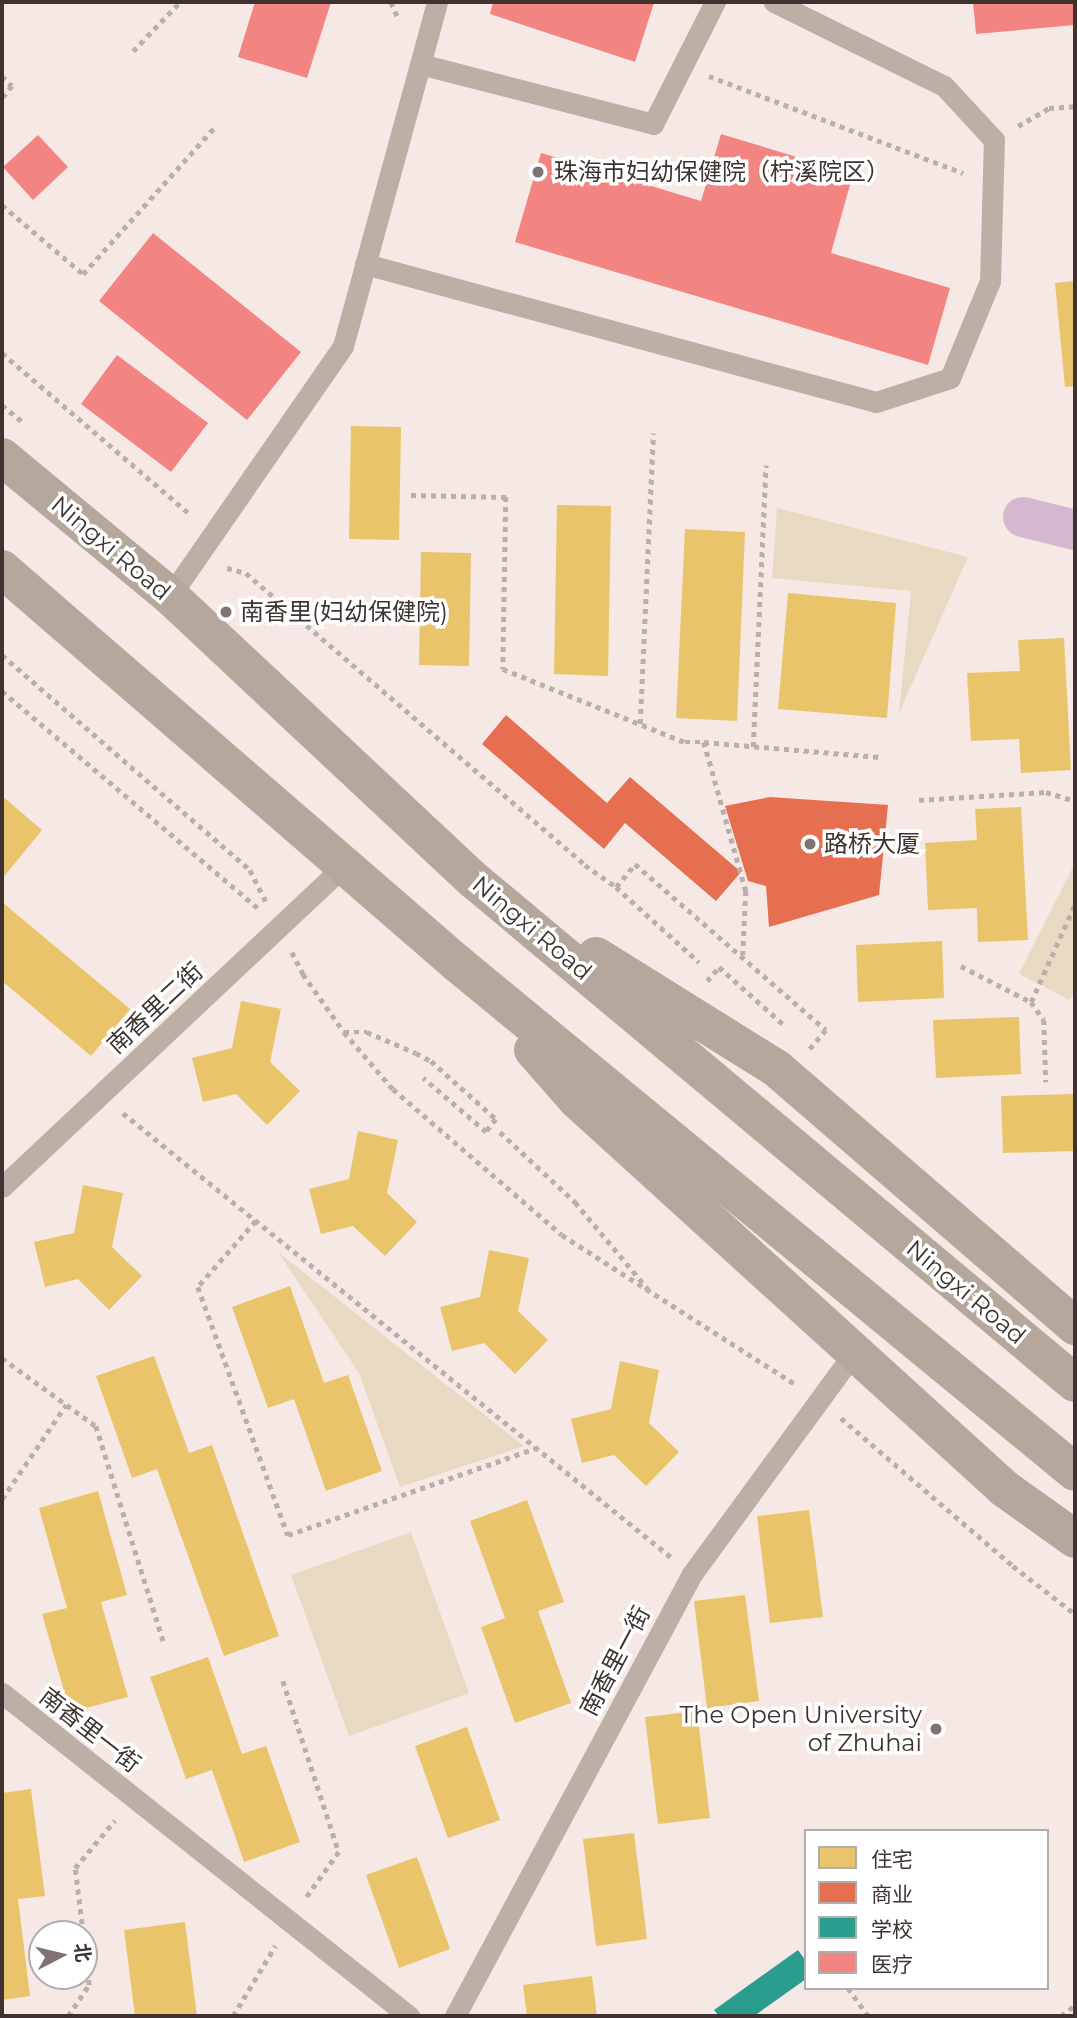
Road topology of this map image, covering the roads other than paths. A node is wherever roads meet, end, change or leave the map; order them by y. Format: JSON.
{"nodes":[{"id":1,"x":437,"y":2,"type":"edge"},
{"id":2,"x":715,"y":2,"type":"edge"},
{"id":3,"x":774,"y":2,"type":"edge"},
{"id":4,"x":420,"y":64,"type":"junction"},
{"id":5,"x":365,"y":264,"type":"junction"},
{"id":6,"x":2,"y":457,"type":"edge"},
{"id":7,"x":2,"y":569,"type":"edge"},
{"id":8,"x":170,"y":596,"type":"junction"},
{"id":9,"x":344,"y":866,"type":"junction"},
{"id":10,"x":475,"y":881,"type":"junction"},
{"id":11,"x":458,"y":964,"type":"junction"},
{"id":12,"x":2,"y":1188,"type":"edge"},
{"id":13,"x":1075,"y":1326,"type":"edge"},
{"id":14,"x":855,"y":1352,"type":"junction"},
{"id":15,"x":1075,"y":1384,"type":"edge"},
{"id":16,"x":1075,"y":1472,"type":"edge"},
{"id":17,"x":1075,"y":1539,"type":"edge"},
{"id":18,"x":2,"y":1693,"type":"edge"},
{"id":19,"x":409,"y":2016,"type":"edge"},
{"id":20,"x":455,"y":2016,"type":"edge"}],
"edges":[{"from":1,"to":4,"type":"lane"},
{"from":2,"to":4,"type":"lane"},
{"from":3,"to":5,"type":"lane"},
{"from":4,"to":5,"type":"lane"},
{"from":5,"to":8,"type":"lane"},
{"from":6,"to":8,"type":"main road","name":"Ningxi Road"},
{"from":7,"to":9,"type":"main road"},
{"from":8,"to":10,"type":"main road","name":"Ningxi Road"},
{"from":9,"to":11,"type":"main road"},
{"from":9,"to":12,"type":"lane","name":"南香里二街"},
{"from":10,"to":13,"type":"main road"},
{"from":10,"to":15,"type":"main road","name":"Ningxi Road"},
{"from":11,"to":14,"type":"main road"},
{"from":11,"to":16,"type":"main road"},
{"from":14,"to":17,"type":"main road"},
{"from":14,"to":20,"type":"lane","name":"南香里一街"},
{"from":18,"to":19,"type":"lane","name":"南香里一街"}]}
